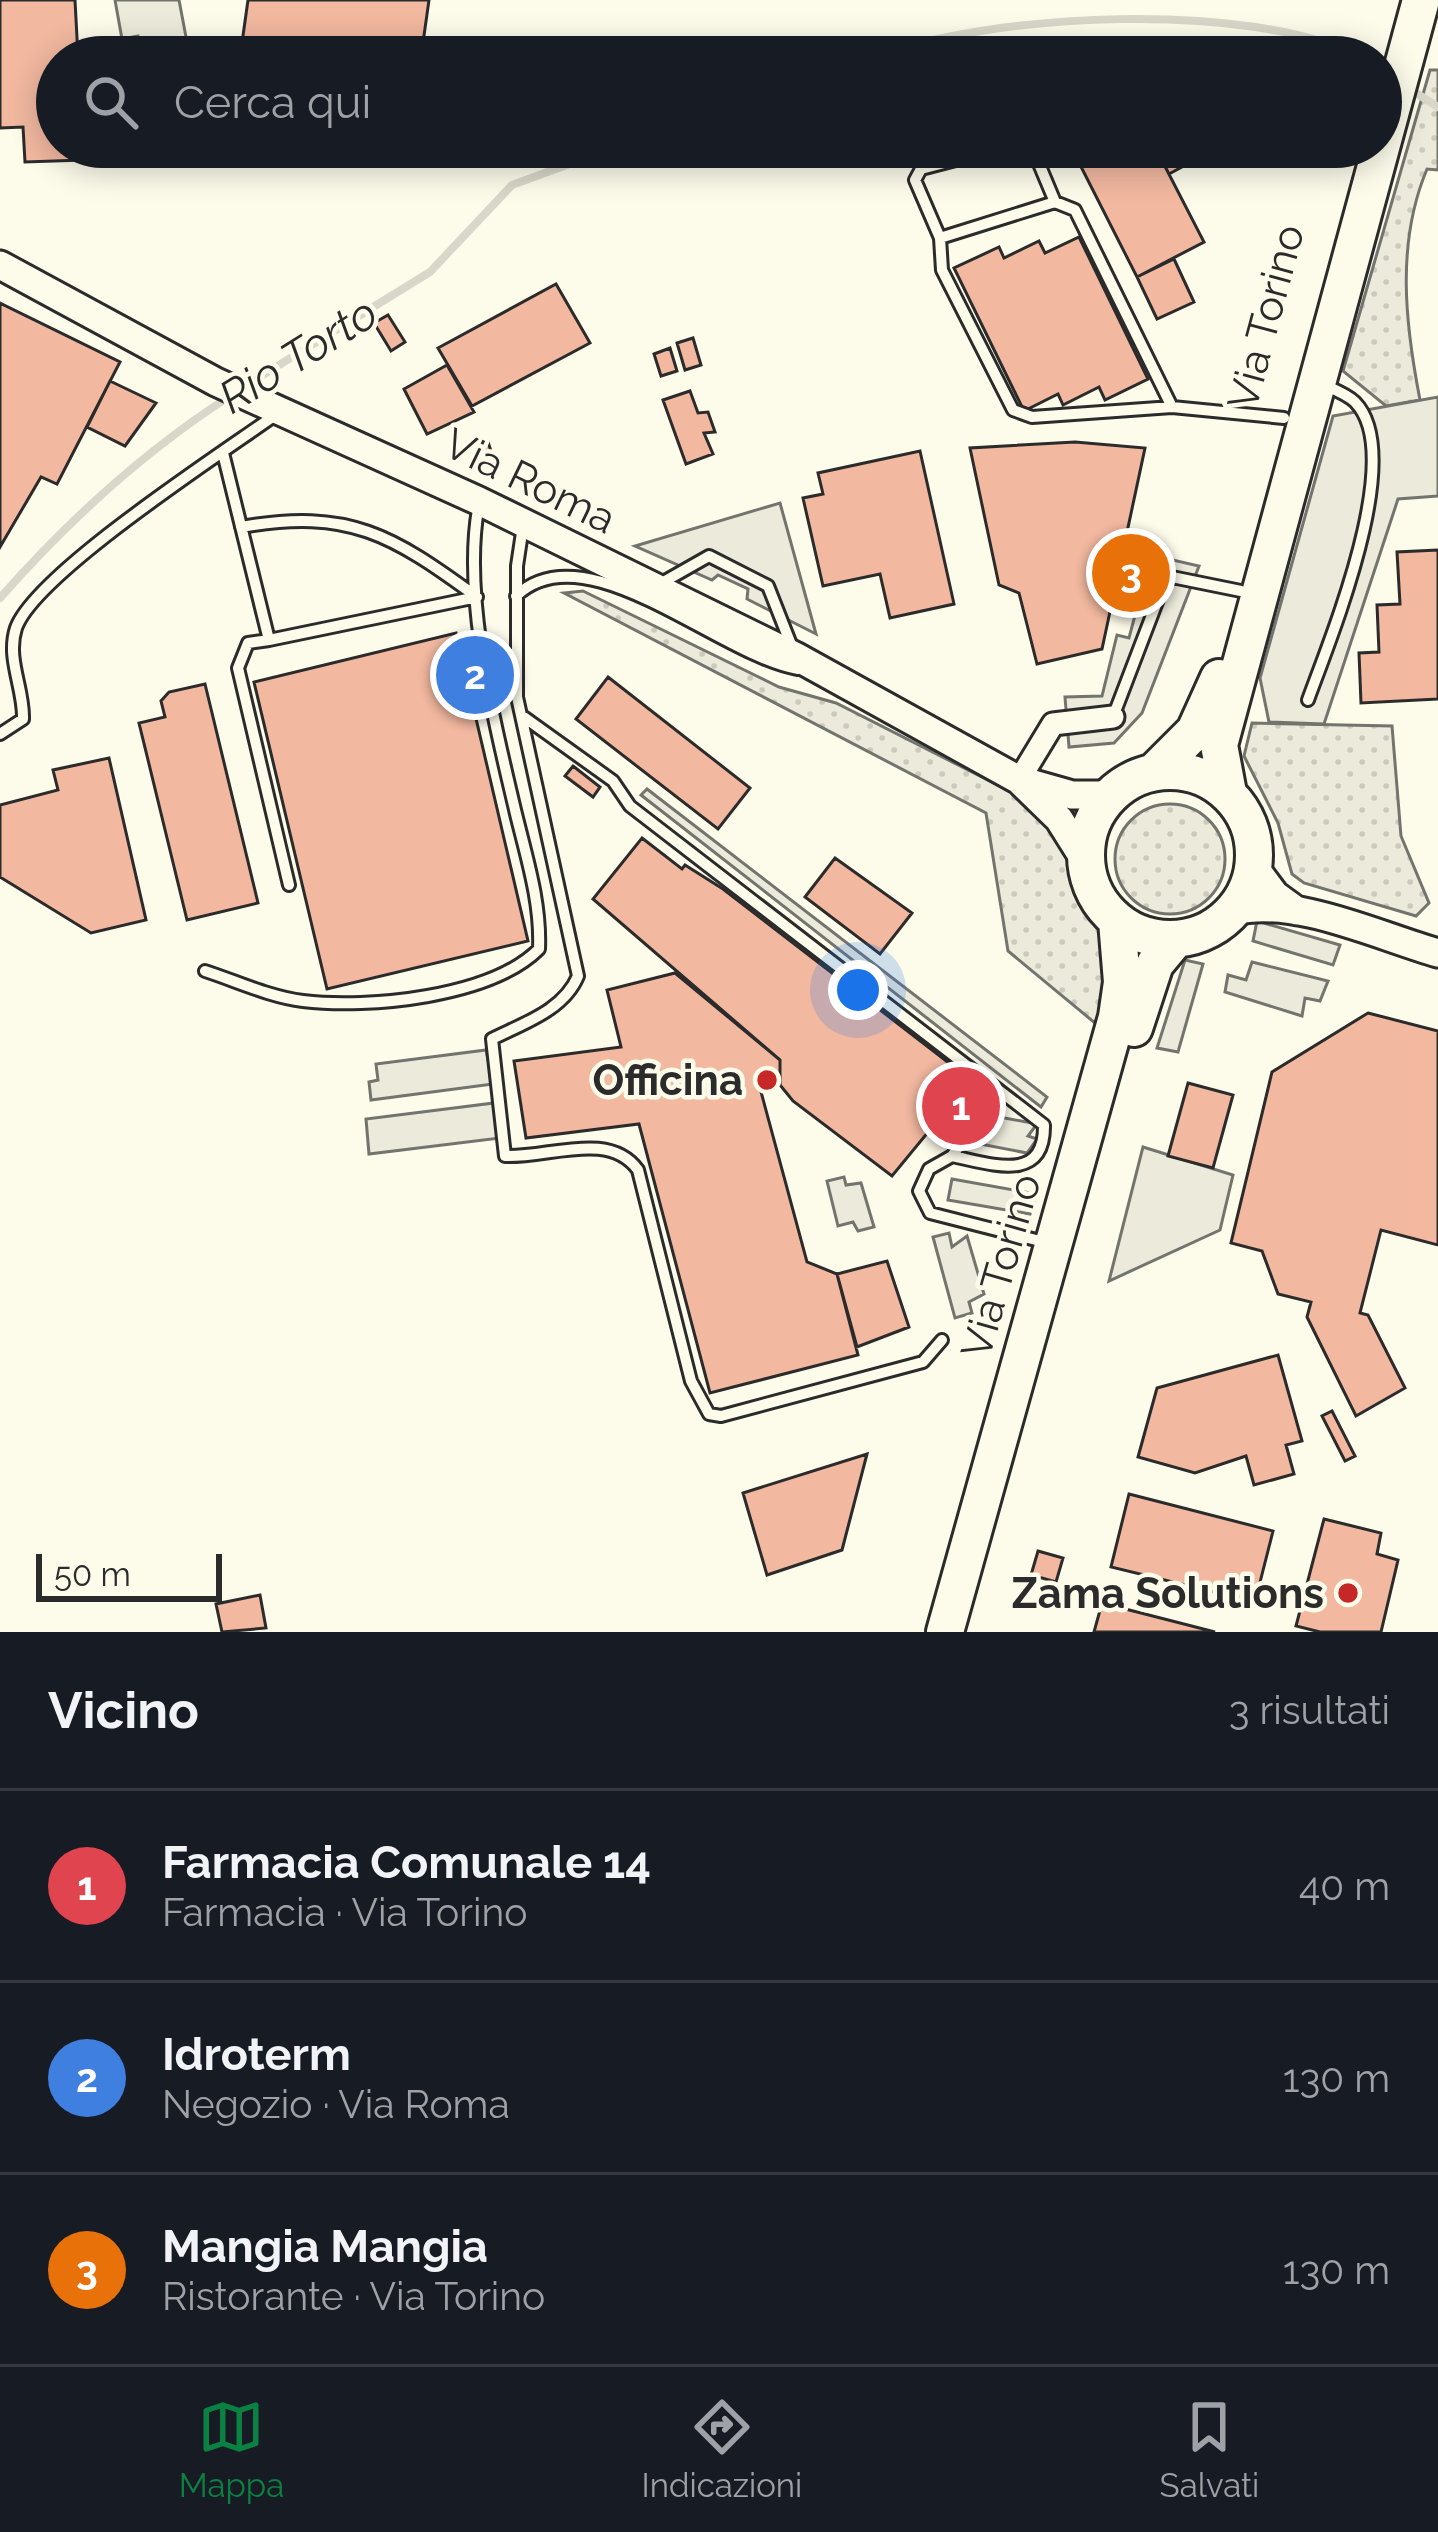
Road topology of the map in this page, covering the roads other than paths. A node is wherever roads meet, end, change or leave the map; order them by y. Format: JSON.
{"nodes":[{"id":1,"x":1400,"y":0,"type":"edge"},
{"id":2,"x":1421,"y":0,"type":"edge"},
{"id":3,"x":1396,"y":36,"type":"edge"},
{"id":4,"x":1402,"y":45,"type":"edge"},
{"id":5,"x":925,"y":168,"type":"edge"},
{"id":6,"x":1041,"y":168,"type":"edge"},
{"id":7,"x":1354,"y":168,"type":"edge"},
{"id":8,"x":1369,"y":168,"type":"edge"},
{"id":9,"x":1055,"y":202,"type":"junction"},
{"id":10,"x":940,"y":238,"type":"junction"},
{"id":11,"x":0,"y":265,"type":"edge"},
{"id":12,"x":1319,"y":383,"type":"junction"},
{"id":13,"x":1172,"y":407,"type":"junction"},
{"id":14,"x":281,"y":411,"type":"junction"},
{"id":15,"x":1284,"y":418,"type":"junction"},
{"id":16,"x":223,"y":453,"type":"junction"},
{"id":17,"x":479,"y":501,"type":"junction"},
{"id":18,"x":241,"y":526,"type":"junction"},
{"id":19,"x":523,"y":526,"type":"junction"},
{"id":20,"x":656,"y":586,"type":"junction"},
{"id":21,"x":1241,"y":591,"type":"junction"},
{"id":22,"x":516,"y":596,"type":"junction"},
{"id":23,"x":477,"y":597,"type":"junction"},
{"id":24,"x":269,"y":640,"type":"junction"},
{"id":25,"x":795,"y":656,"type":"junction"},
{"id":26,"x":824,"y":672,"type":"junction"},
{"id":27,"x":1308,"y":700,"type":"dead end"},
{"id":28,"x":521,"y":715,"type":"junction"},
{"id":29,"x":1113,"y":717,"type":"joint"},
{"id":30,"x":0,"y":734,"type":"edge"},
{"id":31,"x":1154,"y":772,"type":"junction"},
{"id":32,"x":1019,"y":780,"type":"junction"},
{"id":33,"x":1228,"y":794,"type":"junction"},
{"id":34,"x":1111,"y":795,"type":"junction"},
{"id":35,"x":1086,"y":862,"type":"junction"},
{"id":36,"x":1255,"y":867,"type":"junction"},
{"id":37,"x":289,"y":885,"type":"dead end"},
{"id":38,"x":1234,"y":911,"type":"junction"},
{"id":39,"x":1301,"y":914,"type":"junction"},
{"id":40,"x":1117,"y":921,"type":"junction"},
{"id":41,"x":1175,"y":940,"type":"junction"},
{"id":42,"x":1438,"y":953,"type":"edge"},
{"id":43,"x":205,"y":971,"type":"dead end"},
{"id":44,"x":999,"y":1092,"type":"junction"},
{"id":45,"x":952,"y":1156,"type":"junction"},
{"id":46,"x":1054,"y":1245,"type":"junction"},
{"id":47,"x":942,"y":1340,"type":"dead end"},
{"id":48,"x":945,"y":1632,"type":"edge"},
{"id":49,"x":964,"y":1632,"type":"edge"}],
"edges":[{"from":1,"to":3,"type":"main road"},
{"from":2,"to":4,"type":"main road"},
{"from":5,"to":10,"type":"lane"},
{"from":6,"to":9,"type":"lane"},
{"from":7,"to":15,"type":"main road","name":"Via Torino"},
{"from":8,"to":12,"type":"main road"},
{"from":9,"to":10,"type":"lane"},
{"from":9,"to":13,"type":"lane"},
{"from":10,"to":13,"type":"lane"},
{"from":11,"to":14,"type":"street","name":"Via Roma"},
{"from":12,"to":27,"type":"lane"},
{"from":12,"to":33,"type":"main road"},
{"from":13,"to":15,"type":"lane"},
{"from":14,"to":16,"type":"lane"},
{"from":14,"to":17,"type":"street","name":"Via Roma"},
{"from":15,"to":21,"type":"main road","name":"Via Torino"},
{"from":16,"to":18,"type":"lane"},
{"from":16,"to":30,"type":"lane"},
{"from":17,"to":19,"type":"street","name":"Via Roma"},
{"from":17,"to":23,"type":"lane"},
{"from":18,"to":23,"type":"lane"},
{"from":18,"to":24,"type":"lane"},
{"from":19,"to":20,"type":"street","name":"Via Roma"},
{"from":19,"to":22,"type":"lane"},
{"from":20,"to":25,"type":"street","name":"Via Roma"},
{"from":20,"to":25,"type":"lane"},
{"from":21,"to":29,"type":"lane"},
{"from":21,"to":31,"type":"main road","name":"Via Torino"},
{"from":22,"to":26,"type":"lane"},
{"from":22,"to":28,"type":"lane"},
{"from":23,"to":24,"type":"lane"},
{"from":23,"to":43,"type":"lane"},
{"from":24,"to":37,"type":"lane"},
{"from":25,"to":26,"type":"street","name":"Via Roma"},
{"from":26,"to":32,"type":"street","name":"Via Roma"},
{"from":28,"to":44,"type":"lane"},
{"from":28,"to":47,"type":"lane"},
{"from":29,"to":32,"type":"street"},
{"from":31,"to":33,"type":"main road"},
{"from":31,"to":34,"type":"main road"},
{"from":32,"to":34,"type":"street"},
{"from":32,"to":35,"type":"street"},
{"from":33,"to":36,"type":"main road"},
{"from":34,"to":35,"type":"main road"},
{"from":35,"to":40,"type":"main road"},
{"from":36,"to":38,"type":"main road"},
{"from":36,"to":39,"type":"street"},
{"from":38,"to":39,"type":"street"},
{"from":38,"to":41,"type":"main road"},
{"from":39,"to":42,"type":"street"},
{"from":40,"to":41,"type":"main road"},
{"from":40,"to":46,"type":"main road","name":"Via Torino"},
{"from":41,"to":49,"type":"main road","name":"Via Torino"},
{"from":44,"to":45,"type":"lane"},
{"from":44,"to":45,"type":"lane"},
{"from":45,"to":46,"type":"lane"},
{"from":46,"to":48,"type":"main road","name":"Via Torino"}]}
